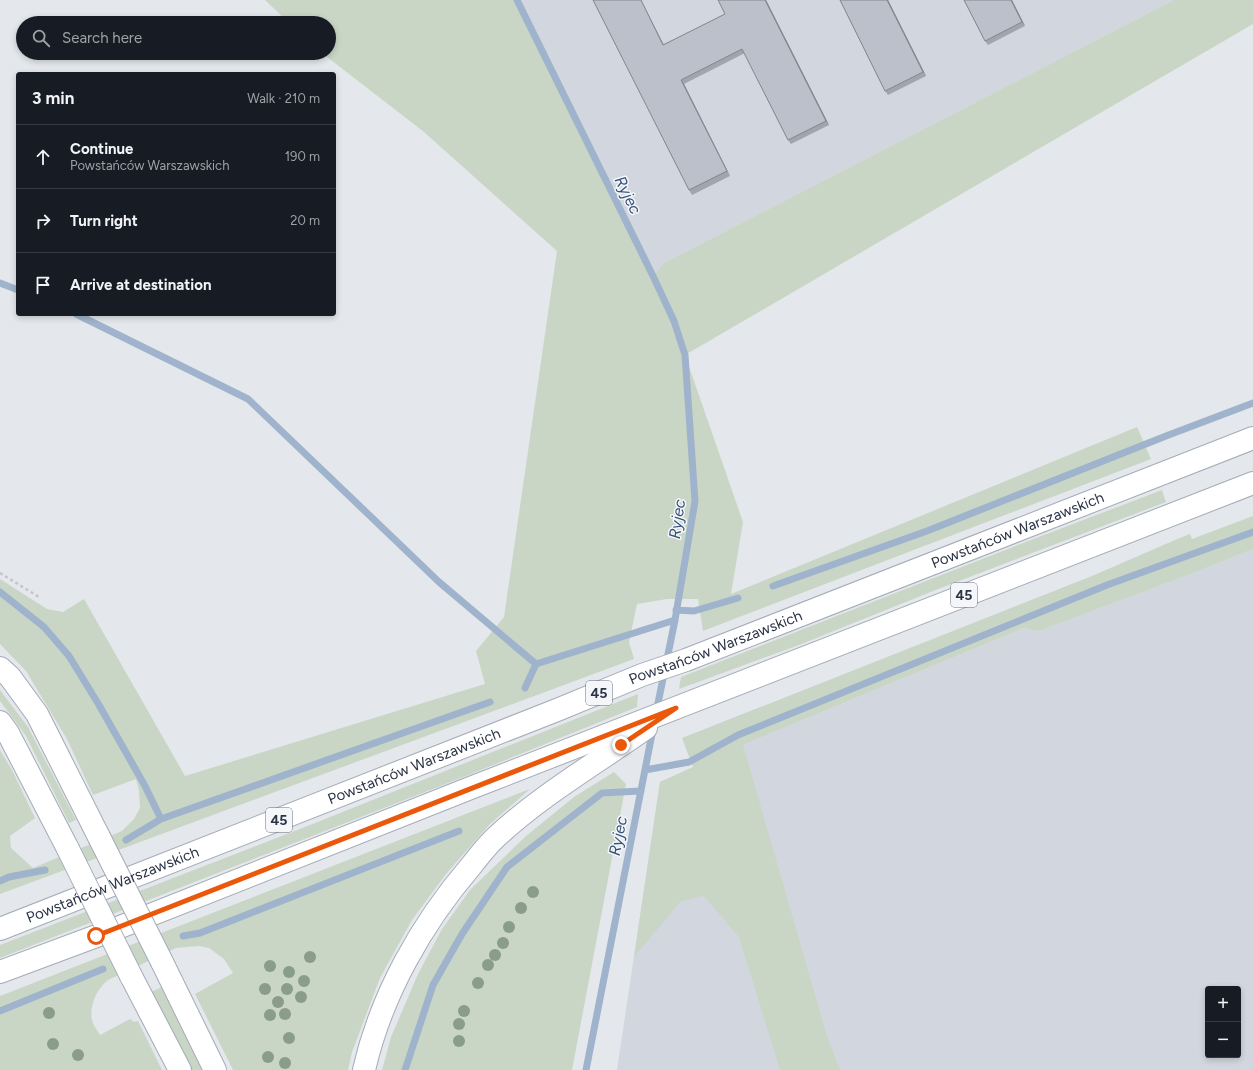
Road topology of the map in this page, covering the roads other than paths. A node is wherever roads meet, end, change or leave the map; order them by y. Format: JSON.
{"nodes":[{"id":1,"x":1253,"y":438,"type":"edge"},
{"id":2,"x":1253,"y":483,"type":"edge"},
{"id":3,"x":0,"y":668,"type":"edge"},
{"id":4,"x":0,"y":722,"type":"edge"},
{"id":5,"x":633,"y":731,"type":"junction"},
{"id":6,"x":0,"y":929,"type":"edge"},
{"id":7,"x":0,"y":972,"type":"edge"},
{"id":8,"x":180,"y":1070,"type":"edge"},
{"id":9,"x":215,"y":1070,"type":"edge"},
{"id":10,"x":364,"y":1070,"type":"edge"}],
"edges":[{"from":1,"to":6,"type":"main road","name":"Powstańców Warszawskich","number":"45"},
{"from":2,"to":5,"type":"main road","number":"45"},
{"from":3,"to":9,"type":"main road","bridge":true},
{"from":4,"to":8,"type":"main road","bridge":true},
{"from":5,"to":7,"type":"main road"},
{"from":5,"to":10,"type":"main road"}]}
